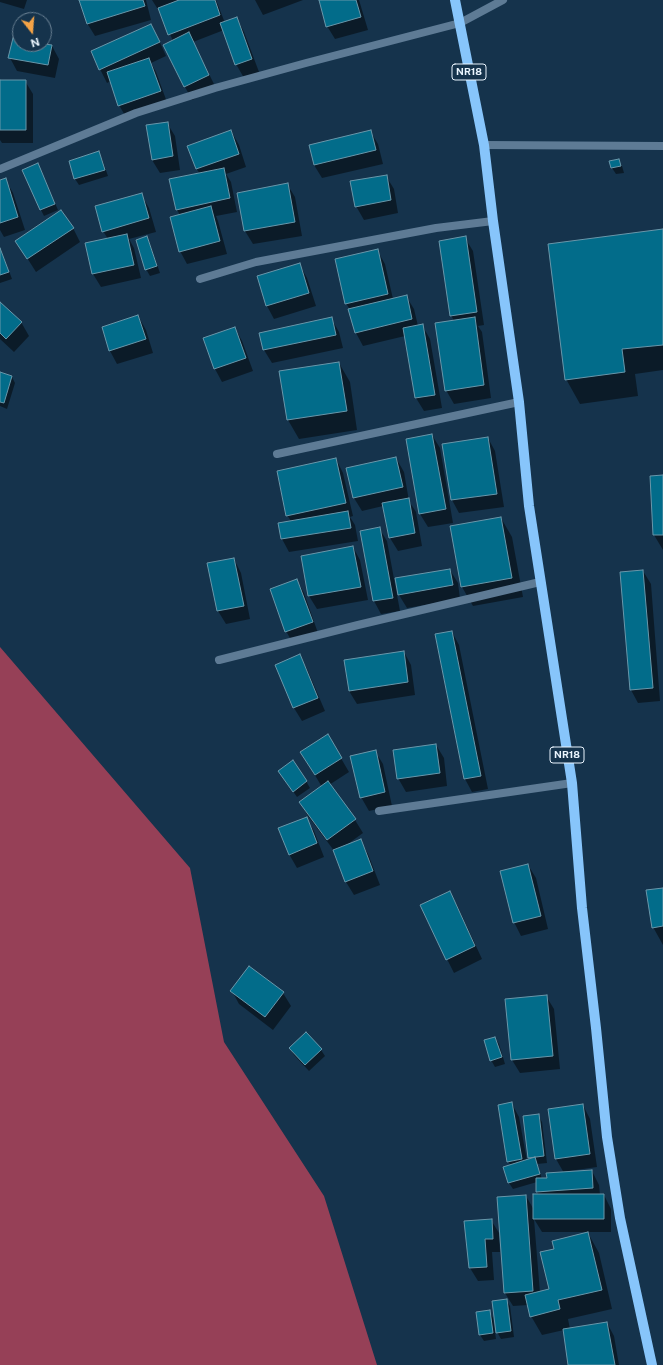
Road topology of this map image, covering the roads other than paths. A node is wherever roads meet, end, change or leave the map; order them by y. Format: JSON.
{"nodes":[{"id":1,"x":455,"y":0,"type":"edge"},
{"id":2,"x":503,"y":0,"type":"edge"},
{"id":3,"x":460,"y":23,"type":"junction"},
{"id":4,"x":484,"y":145,"type":"junction"},
{"id":5,"x":663,"y":146,"type":"edge"},
{"id":6,"x":0,"y":169,"type":"edge"},
{"id":7,"x":493,"y":221,"type":"junction"},
{"id":8,"x":200,"y":278,"type":"dead end"},
{"id":9,"x":519,"y":402,"type":"junction"},
{"id":10,"x":277,"y":454,"type":"dead end"},
{"id":11,"x":540,"y":582,"type":"junction"},
{"id":12,"x":219,"y":660,"type":"dead end"},
{"id":13,"x":572,"y":783,"type":"junction"},
{"id":14,"x":379,"y":811,"type":"dead end"},
{"id":15,"x":652,"y":1365,"type":"edge"}],
"edges":[{"from":1,"to":3,"type":"main road","number":"NR18"},
{"from":2,"to":3,"type":"street"},
{"from":3,"to":4,"type":"main road","number":"NR18"},
{"from":3,"to":6,"type":"street"},
{"from":4,"to":5,"type":"street"},
{"from":4,"to":7,"type":"main road","number":"NR18"},
{"from":7,"to":8,"type":"street"},
{"from":7,"to":9,"type":"main road","number":"NR18"},
{"from":9,"to":10,"type":"street"},
{"from":9,"to":11,"type":"main road","number":"NR18"},
{"from":11,"to":12,"type":"street"},
{"from":11,"to":13,"type":"main road","number":"NR18"},
{"from":13,"to":14,"type":"street"},
{"from":13,"to":15,"type":"main road","number":"NR18"}]}
